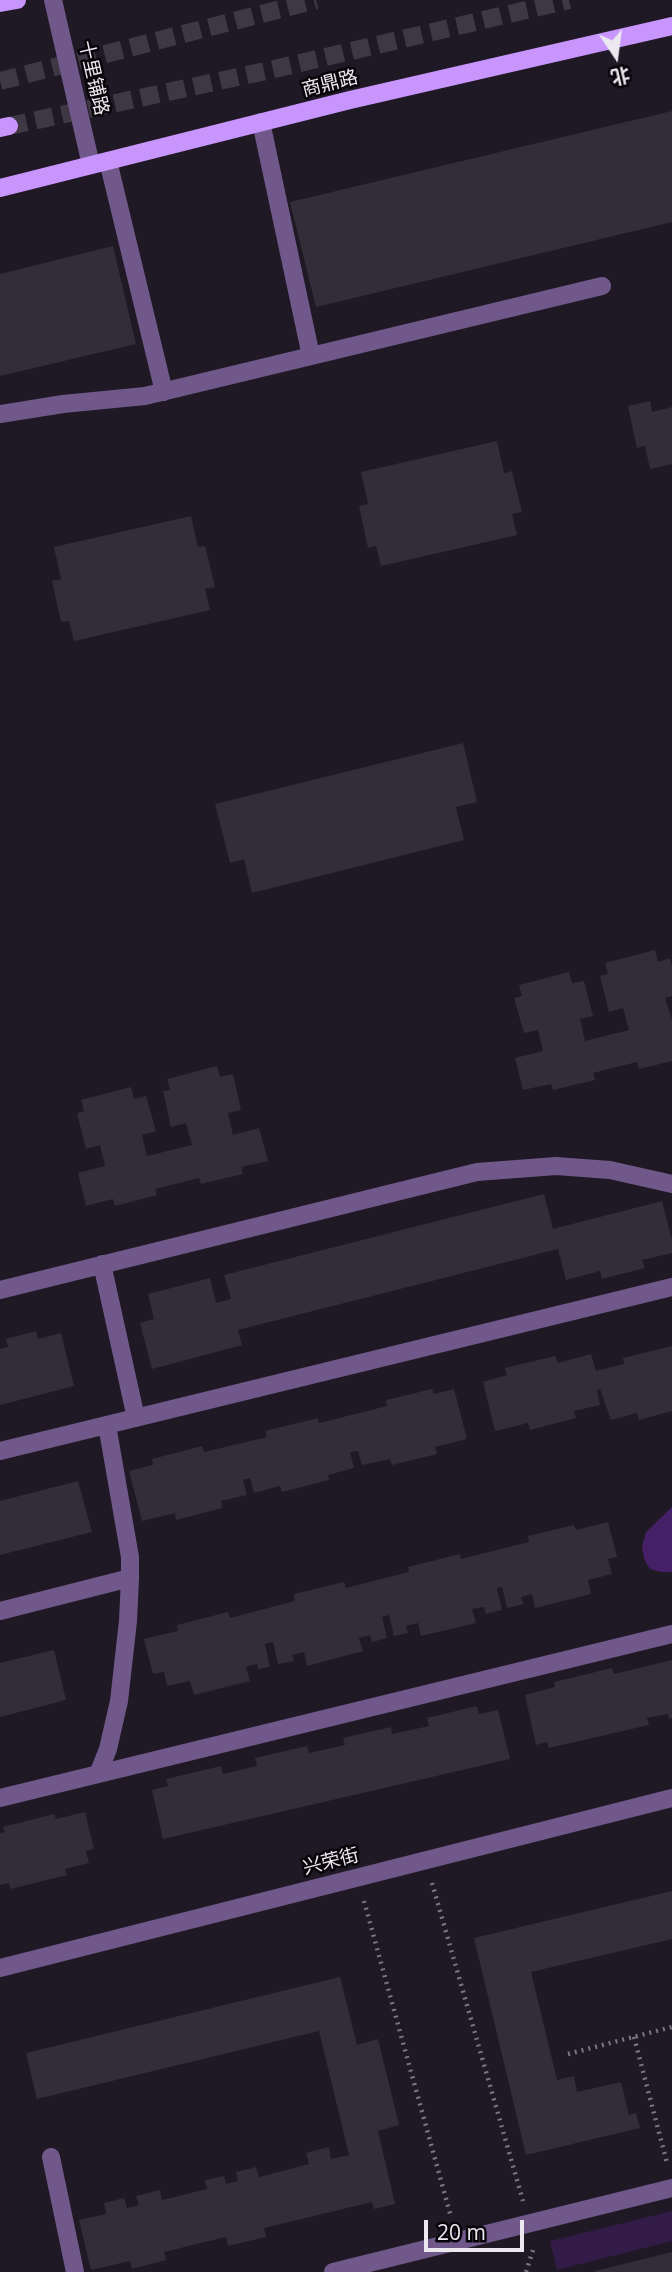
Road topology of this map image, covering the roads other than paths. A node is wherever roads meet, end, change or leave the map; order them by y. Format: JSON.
{"nodes":[{"id":1,"x":17,"y":0,"type":"edge"},
{"id":2,"x":53,"y":0,"type":"edge"},
{"id":3,"x":0,"y":3,"type":"edge"},
{"id":4,"x":672,"y":26,"type":"edge"},
{"id":5,"x":261,"y":122,"type":"junction"},
{"id":6,"x":99,"y":163,"type":"junction"},
{"id":7,"x":0,"y":188,"type":"edge"},
{"id":8,"x":602,"y":286,"type":"dead end"},
{"id":9,"x":311,"y":356,"type":"junction"},
{"id":10,"x":164,"y":392,"type":"junction"},
{"id":11,"x":0,"y":414,"type":"edge"},
{"id":12,"x":672,"y":1184,"type":"edge"},
{"id":13,"x":102,"y":1265,"type":"junction"},
{"id":14,"x":672,"y":1287,"type":"edge"},
{"id":15,"x":0,"y":1290,"type":"edge"},
{"id":16,"x":136,"y":1418,"type":"junction"},
{"id":17,"x":107,"y":1425,"type":"junction"},
{"id":18,"x":0,"y":1451,"type":"edge"},
{"id":19,"x":130,"y":1578,"type":"junction"},
{"id":20,"x":0,"y":1611,"type":"edge"},
{"id":21,"x":672,"y":1634,"type":"edge"},
{"id":22,"x":99,"y":1774,"type":"junction"},
{"id":23,"x":0,"y":1798,"type":"edge"},
{"id":24,"x":672,"y":1798,"type":"edge"},
{"id":25,"x":0,"y":1968,"type":"edge"},
{"id":26,"x":51,"y":2157,"type":"dead end"},
{"id":27,"x":672,"y":2188,"type":"edge"},
{"id":28,"x":75,"y":2272,"type":"edge"},
{"id":29,"x":332,"y":2272,"type":"edge"}],
"edges":[{"from":1,"to":3,"type":"main road"},
{"from":2,"to":6,"type":"street","name":"十里铺路"},
{"from":4,"to":5,"type":"main road","name":"商鼎路"},
{"from":5,"to":6,"type":"main road","name":"商鼎路"},
{"from":5,"to":9,"type":"street"},
{"from":6,"to":7,"type":"main road","name":"商鼎路"},
{"from":6,"to":10,"type":"street","name":"十里铺路"},
{"from":8,"to":9,"type":"street"},
{"from":9,"to":10,"type":"street"},
{"from":10,"to":11,"type":"street"},
{"from":12,"to":13,"type":"street"},
{"from":13,"to":15,"type":"street"},
{"from":13,"to":16,"type":"street"},
{"from":14,"to":16,"type":"street"},
{"from":16,"to":17,"type":"street"},
{"from":17,"to":18,"type":"street"},
{"from":17,"to":19,"type":"street"},
{"from":19,"to":20,"type":"street"},
{"from":19,"to":22,"type":"street"},
{"from":21,"to":22,"type":"street"},
{"from":22,"to":23,"type":"street"},
{"from":24,"to":25,"type":"street","name":"兴荣街"},
{"from":26,"to":28,"type":"street"},
{"from":27,"to":29,"type":"street"}]}
